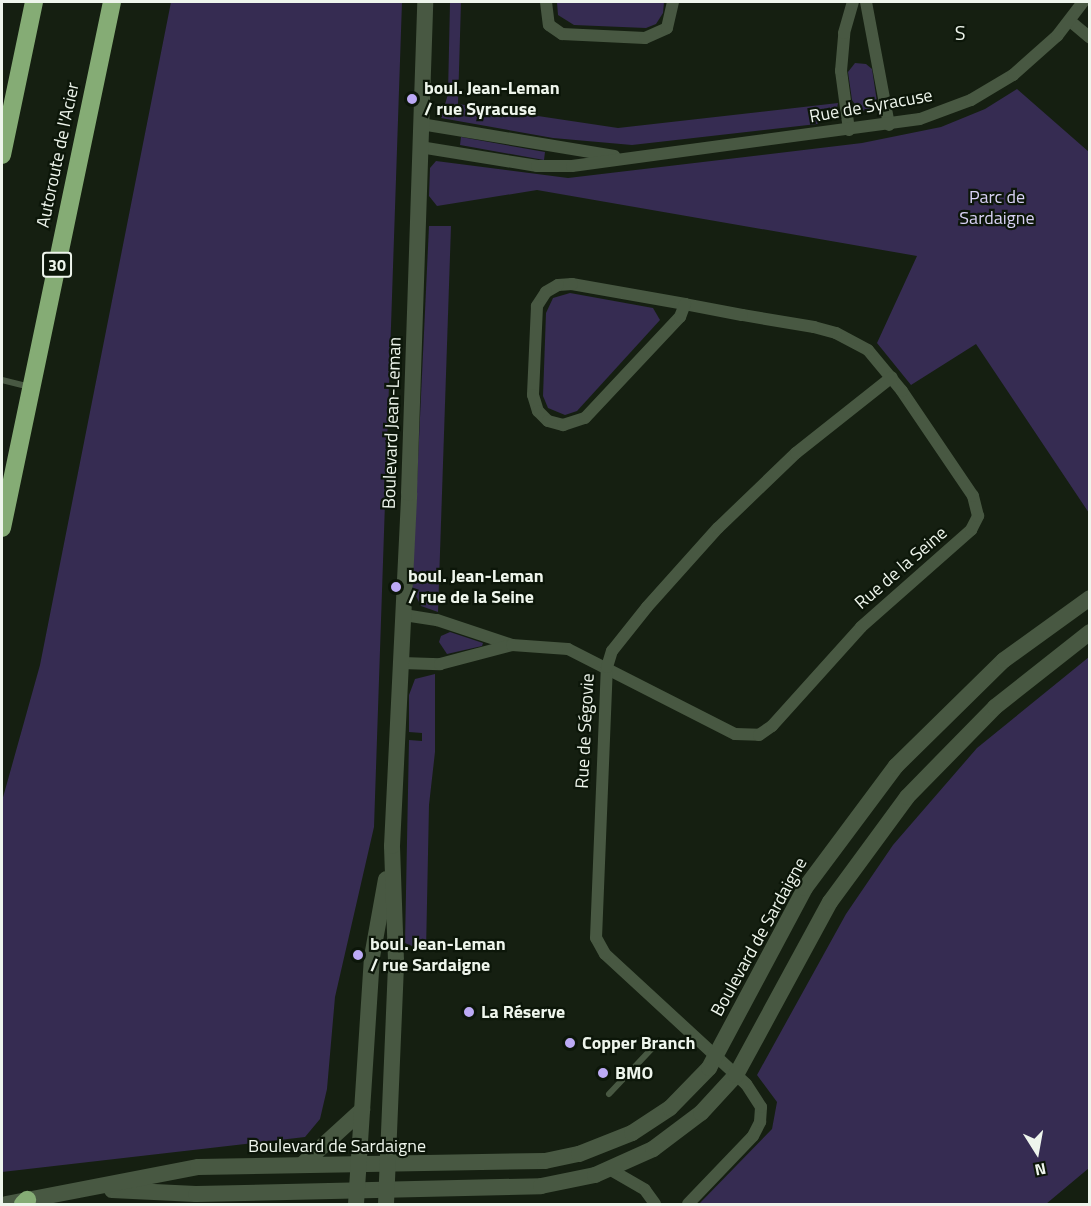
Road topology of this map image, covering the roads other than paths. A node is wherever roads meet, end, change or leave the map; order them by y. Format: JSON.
{"nodes":[{"id":1,"x":34,"y":2,"type":"edge"},
{"id":2,"x":112,"y":2,"type":"edge"},
{"id":3,"x":425,"y":2,"type":"edge"},
{"id":4,"x":546,"y":2,"type":"edge"},
{"id":5,"x":673,"y":2,"type":"edge"},
{"id":6,"x":854,"y":2,"type":"edge"},
{"id":7,"x":866,"y":2,"type":"edge"},
{"id":8,"x":1083,"y":2,"type":"edge"},
{"id":9,"x":1070,"y":21,"type":"junction"},
{"id":10,"x":1089,"y":39,"type":"edge"},
{"id":11,"x":421,"y":124,"type":"junction"},
{"id":12,"x":889,"y":124,"type":"junction"},
{"id":13,"x":849,"y":130,"type":"junction"},
{"id":14,"x":420,"y":147,"type":"junction"},
{"id":15,"x":2,"y":156,"type":"edge"},
{"id":16,"x":624,"y":158,"type":"junction"},
{"id":17,"x":685,"y":304,"type":"junction"},
{"id":18,"x":892,"y":377,"type":"junction"},
{"id":19,"x":2,"y":380,"type":"edge"},
{"id":20,"x":31,"y":387,"type":"junction"},
{"id":21,"x":2,"y":528,"type":"edge"},
{"id":22,"x":1089,"y":598,"type":"edge"},
{"id":23,"x":404,"y":615,"type":"junction"},
{"id":24,"x":1089,"y":632,"type":"edge"},
{"id":25,"x":512,"y":645,"type":"junction"},
{"id":26,"x":402,"y":663,"type":"junction"},
{"id":27,"x":607,"y":667,"type":"junction"},
{"id":28,"x":392,"y":846,"type":"junction"},
{"id":29,"x":658,"y":1042,"type":"dead end"},
{"id":30,"x":716,"y":1056,"type":"junction"},
{"id":31,"x":736,"y":1075,"type":"junction"},
{"id":32,"x":609,"y":1094,"type":"dead end"},
{"id":33,"x":362,"y":1110,"type":"junction"},
{"id":34,"x":304,"y":1162,"type":"junction"},
{"id":35,"x":359,"y":1164,"type":"junction"},
{"id":36,"x":388,"y":1166,"type":"junction"},
{"id":37,"x":611,"y":1170,"type":"junction"},
{"id":38,"x":81,"y":1189,"type":"junction"},
{"id":39,"x":277,"y":1192,"type":"junction"},
{"id":40,"x":357,"y":1198,"type":"edge"},
{"id":41,"x":386,"y":1198,"type":"edge"},
{"id":42,"x":25,"y":1202,"type":"edge"},
{"id":43,"x":6,"y":1204,"type":"edge"},
{"id":44,"x":298,"y":1204,"type":"edge"},
{"id":45,"x":655,"y":1204,"type":"edge"},
{"id":46,"x":688,"y":1204,"type":"edge"}],
"edges":[{"from":1,"to":15,"type":"highway"},
{"from":2,"to":20,"type":"highway","name":"Autoroute de l'Acier","number":"30"},
{"from":3,"to":11,"type":"street","name":"Boulevard Jean-Leman"},
{"from":4,"to":5,"type":"street"},
{"from":6,"to":13,"type":"street"},
{"from":7,"to":12,"type":"street"},
{"from":8,"to":9,"type":"street","name":"Rue de Syracuse"},
{"from":9,"to":10,"type":"street"},
{"from":9,"to":12,"type":"street","name":"Rue de Syracuse"},
{"from":11,"to":14,"type":"street","name":"Boulevard Jean-Leman"},
{"from":11,"to":16,"type":"street","name":"Rue de Syracuse"},
{"from":12,"to":13,"type":"street","name":"Rue de Syracuse"},
{"from":13,"to":16,"type":"street","name":"Rue de Syracuse"},
{"from":14,"to":16,"type":"street","name":"Rue de Syracuse"},
{"from":14,"to":23,"type":"street","name":"Boulevard Jean-Leman"},
{"from":17,"to":17,"type":"street","name":"Rue de la Seine"},
{"from":17,"to":18,"type":"street","name":"Rue de la Seine"},
{"from":18,"to":27,"type":"street","name":"Rue de Ségovie"},
{"from":18,"to":27,"type":"street","name":"Rue de la Seine"},
{"from":19,"to":20,"type":"lane"},
{"from":20,"to":21,"type":"highway","name":"Autoroute de l'Acier","number":"30"},
{"from":22,"to":30,"type":"street","name":"Boulevard de Sardaigne"},
{"from":23,"to":25,"type":"street","name":"Rue de la Seine"},
{"from":23,"to":26,"type":"street","name":"Boulevard Jean-Leman"},
{"from":24,"to":31,"type":"street","name":"Boulevard de Sardaigne"},
{"from":25,"to":26,"type":"street","name":"Rue de la Seine"},
{"from":25,"to":27,"type":"street","name":"Rue de la Seine"},
{"from":26,"to":28,"type":"street","name":"Boulevard Jean-Leman"},
{"from":27,"to":30,"type":"street","name":"Rue de Ségovie"},
{"from":28,"to":33,"type":"street","name":"Boulevard Jean-Leman"},
{"from":28,"to":36,"type":"street","name":"Boulevard Jean-Leman"},
{"from":29,"to":32,"type":"lane"},
{"from":30,"to":31,"type":"street","name":"Rue de Ségovie"},
{"from":30,"to":36,"type":"street","name":"Boulevard de Sardaigne"},
{"from":31,"to":37,"type":"street","name":"Boulevard de Sardaigne"},
{"from":31,"to":46,"type":"street","name":"Rue de Ségovie"},
{"from":33,"to":34,"type":"street"},
{"from":33,"to":35,"type":"street","name":"Boulevard Jean-Leman"},
{"from":34,"to":35,"type":"street","name":"Boulevard de Sardaigne"},
{"from":34,"to":38,"type":"street","name":"Boulevard de Sardaigne"},
{"from":35,"to":36,"type":"street","name":"Boulevard de Sardaigne"},
{"from":35,"to":40,"type":"street","name":"Boulevard Jean-Leman"},
{"from":36,"to":41,"type":"street","name":"Boulevard Jean-Leman"},
{"from":37,"to":41,"type":"street","name":"Boulevard de Sardaigne"},
{"from":37,"to":45,"type":"street"},
{"from":38,"to":39,"type":"street","name":"Boulevard de Sardaigne"},
{"from":38,"to":42,"type":"street","name":"Boulevard de Sardaigne"},
{"from":39,"to":40,"type":"street","name":"Boulevard de Sardaigne"},
{"from":39,"to":44,"type":"street"},
{"from":40,"to":41,"type":"street","name":"Boulevard de Sardaigne"},
{"from":42,"to":43,"type":"street","name":"Boulevard de Sardaigne"}]}
